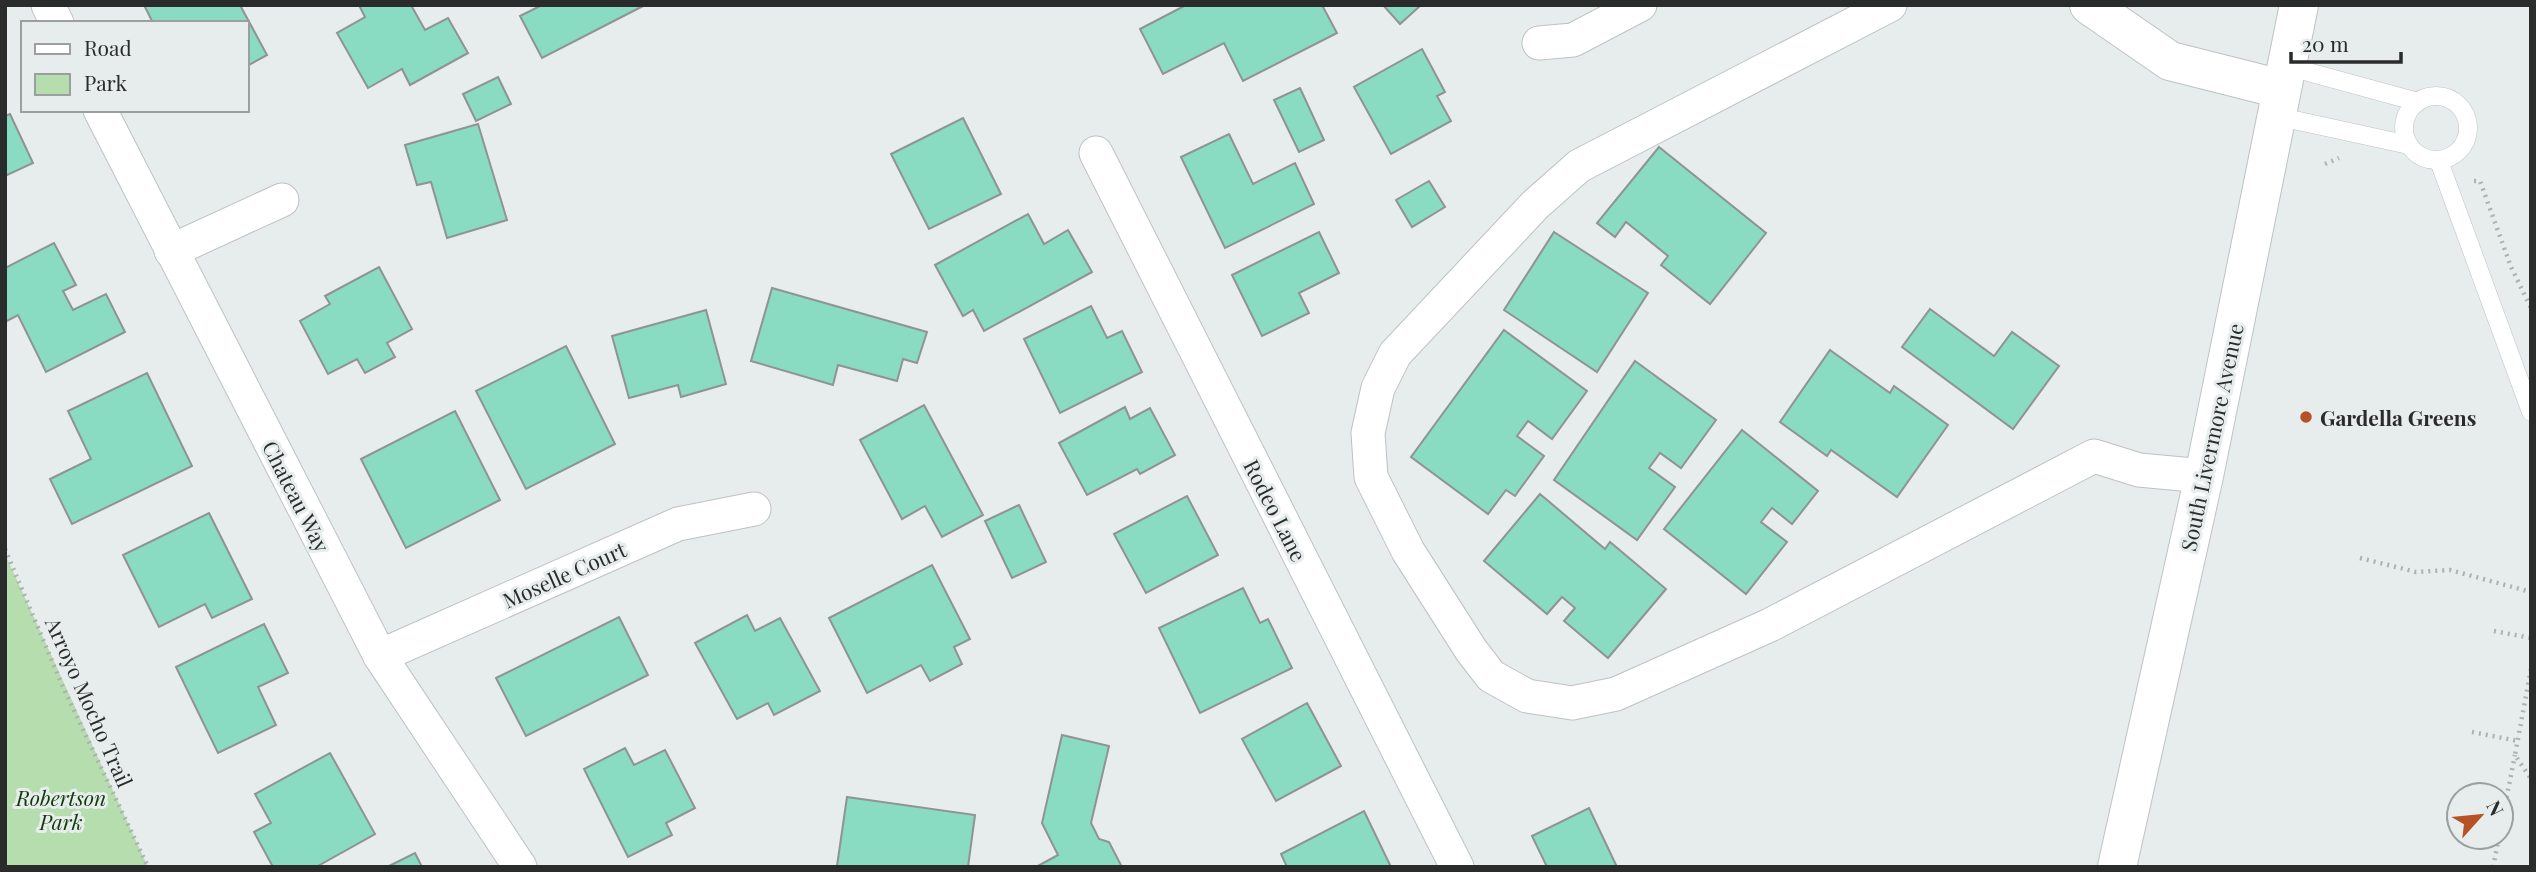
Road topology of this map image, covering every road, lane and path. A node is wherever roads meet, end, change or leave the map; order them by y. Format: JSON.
{"nodes":[{"id":1,"x":48,"y":5,"type":"edge"},
{"id":2,"x":1640,"y":5,"type":"edge"},
{"id":3,"x":1890,"y":5,"type":"edge"},
{"id":4,"x":2089,"y":5,"type":"edge"},
{"id":5,"x":2298,"y":5,"type":"edge"},
{"id":6,"x":56,"y":21,"type":"edge"},
{"id":7,"x":1539,"y":43,"type":"dead end"},
{"id":8,"x":2281,"y":90,"type":"junction"},
{"id":9,"x":2418,"y":102,"type":"junction"},
{"id":10,"x":101,"y":112,"type":"edge"},
{"id":11,"x":2409,"y":145,"type":"junction"},
{"id":12,"x":1096,"y":153,"type":"dead end"},
{"id":13,"x":2439,"y":161,"type":"junction"},
{"id":14,"x":282,"y":200,"type":"dead end"},
{"id":15,"x":171,"y":251,"type":"junction"},
{"id":16,"x":2531,"y":412,"type":"edge"},
{"id":17,"x":2204,"y":476,"type":"junction"},
{"id":18,"x":754,"y":509,"type":"dead end"},
{"id":19,"x":5,"y":549,"type":"edge"},
{"id":20,"x":2360,"y":558,"type":"dead end"},
{"id":21,"x":2531,"y":592,"type":"edge"},
{"id":22,"x":2494,"y":631,"type":"dead end"},
{"id":23,"x":2531,"y":638,"type":"edge"},
{"id":24,"x":380,"y":656,"type":"junction"},
{"id":25,"x":2531,"y":669,"type":"edge"},
{"id":26,"x":2472,"y":732,"type":"dead end"},
{"id":27,"x":2518,"y":741,"type":"junction"},
{"id":28,"x":2515,"y":755,"type":"junction"},
{"id":29,"x":2531,"y":779,"type":"edge"},
{"id":30,"x":2510,"y":781,"type":"edge"},
{"id":31,"x":148,"y":867,"type":"edge"},
{"id":32,"x":520,"y":867,"type":"edge"},
{"id":33,"x":1457,"y":867,"type":"edge"},
{"id":34,"x":2117,"y":867,"type":"edge"}],
"edges":[{"from":1,"to":6,"type":"street"},
{"from":2,"to":7,"type":"street"},
{"from":3,"to":17,"type":"street"},
{"from":4,"to":8,"type":"main road"},
{"from":5,"to":8,"type":"main road","name":"South Livermore Avenue"},
{"from":8,"to":9,"type":"lane"},
{"from":8,"to":11,"type":"lane"},
{"from":8,"to":17,"type":"main road","name":"South Livermore Avenue"},
{"from":9,"to":11,"type":"lane"},
{"from":9,"to":13,"type":"lane"},
{"from":10,"to":15,"type":"street","name":"Chateau Way"},
{"from":11,"to":13,"type":"lane"},
{"from":12,"to":33,"type":"street","name":"Rodeo Lane"},
{"from":13,"to":16,"type":"lane"},
{"from":14,"to":15,"type":"street"},
{"from":15,"to":24,"type":"street","name":"Chateau Way"},
{"from":17,"to":34,"type":"main road","name":"South Livermore Avenue"},
{"from":18,"to":24,"type":"street","name":"Moselle Court"},
{"from":19,"to":31,"type":"path","name":"Arroyo Mocho Trail"},
{"from":20,"to":21,"type":"path"},
{"from":22,"to":23,"type":"path"},
{"from":24,"to":32,"type":"street","name":"Chateau Way"},
{"from":25,"to":27,"type":"path"},
{"from":26,"to":27,"type":"path"},
{"from":27,"to":28,"type":"path"},
{"from":28,"to":29,"type":"path"},
{"from":28,"to":30,"type":"path"}]}
